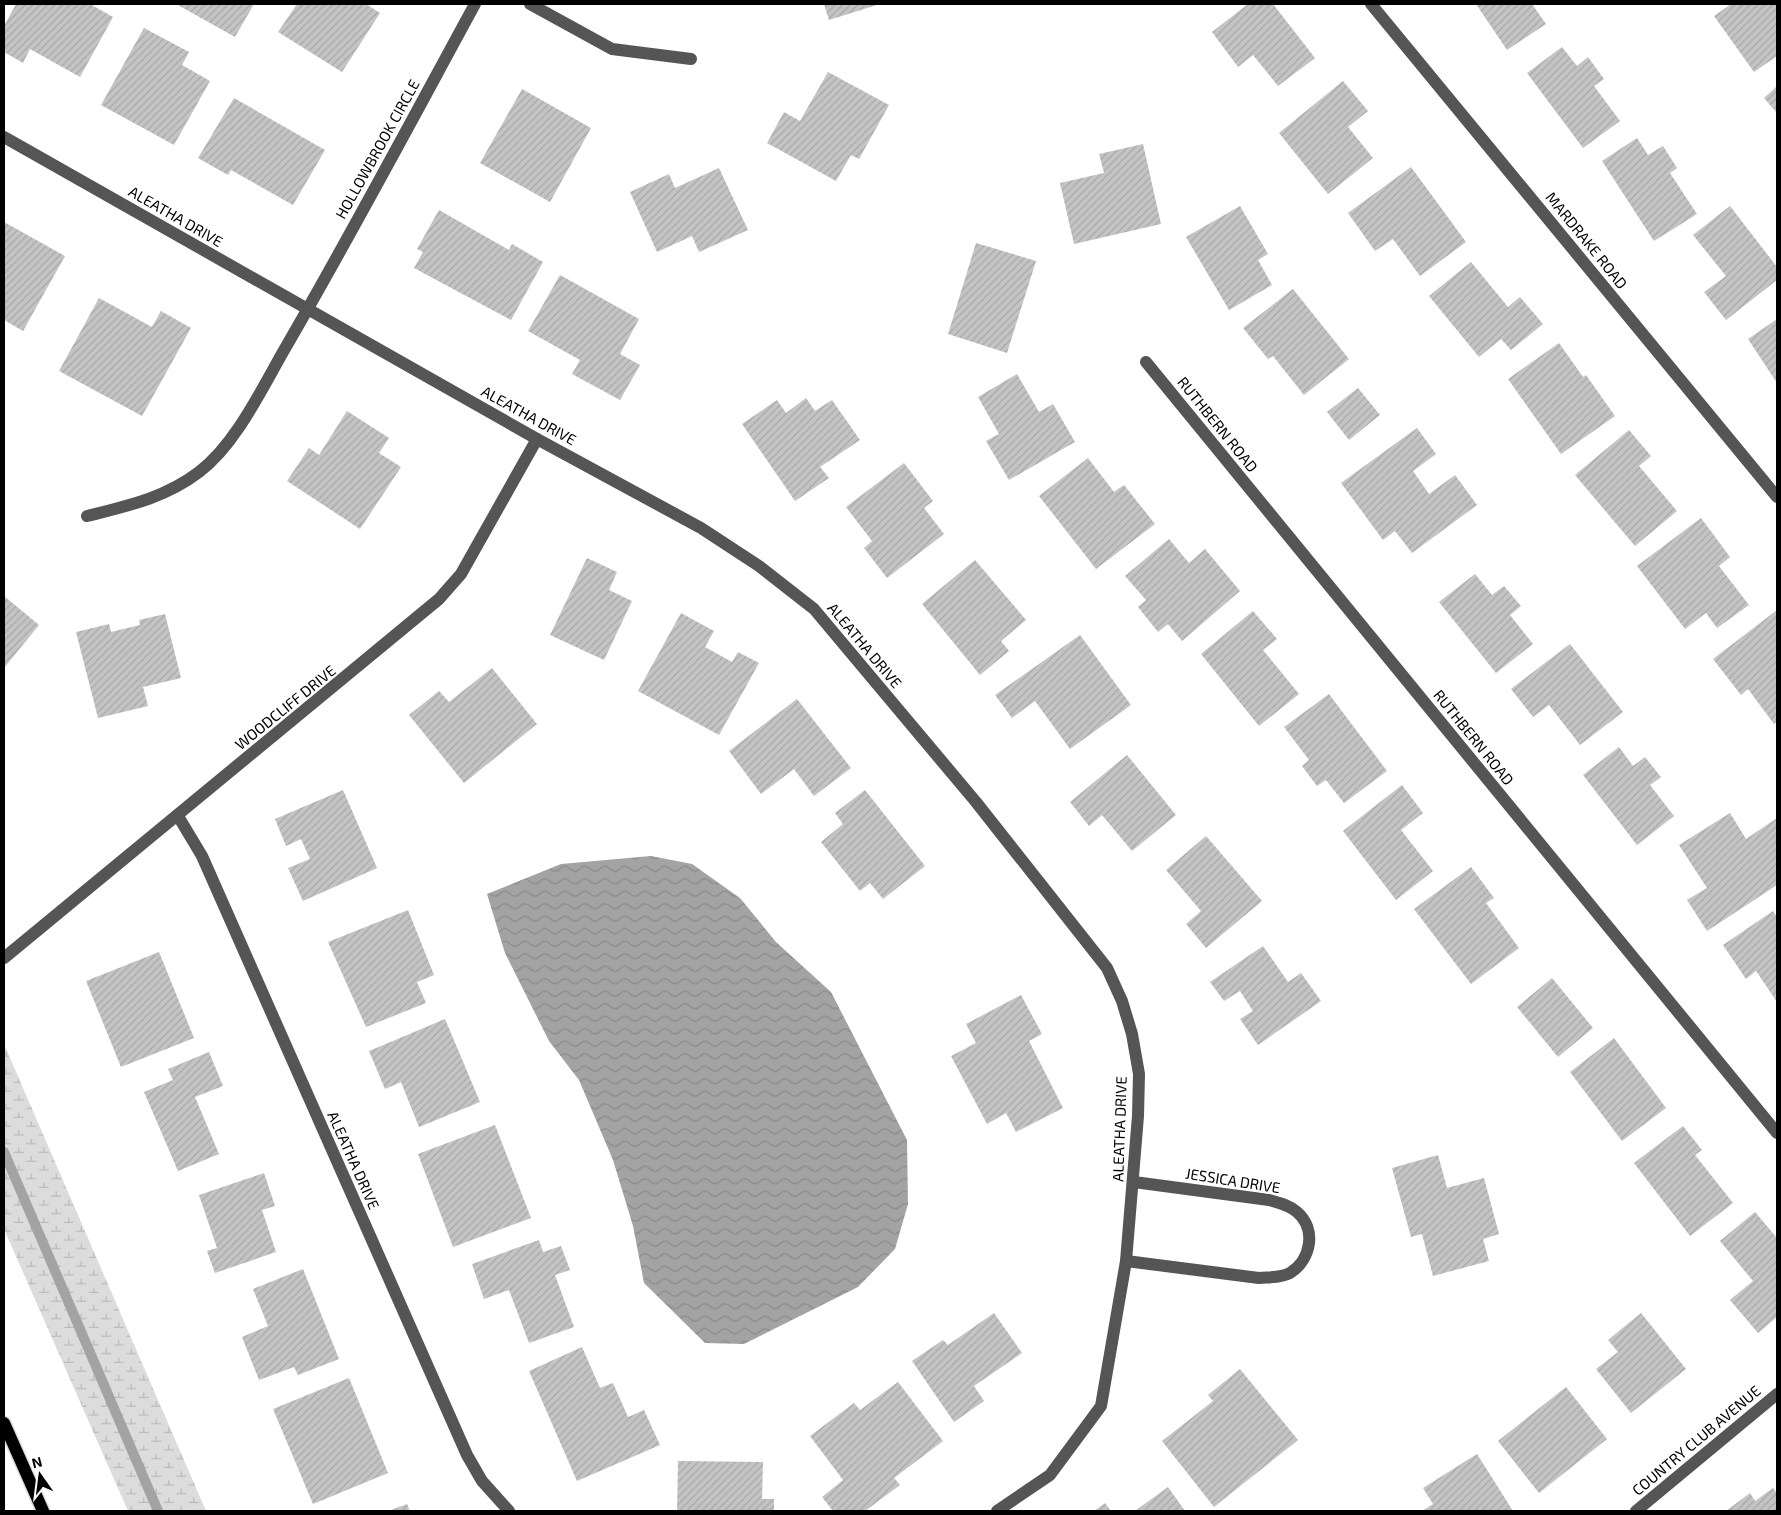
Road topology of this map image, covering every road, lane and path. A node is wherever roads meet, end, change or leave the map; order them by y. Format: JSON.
{"nodes":[{"id":1,"x":475,"y":4,"type":"edge"},
{"id":2,"x":530,"y":4,"type":"edge"},
{"id":3,"x":1371,"y":4,"type":"edge"},
{"id":4,"x":691,"y":59,"type":"dead end"},
{"id":5,"x":4,"y":137,"type":"edge"},
{"id":6,"x":308,"y":309,"type":"junction"},
{"id":7,"x":1146,"y":362,"type":"dead end"},
{"id":8,"x":537,"y":439,"type":"junction"},
{"id":9,"x":1777,"y":497,"type":"edge"},
{"id":10,"x":87,"y":516,"type":"dead end"},
{"id":11,"x":178,"y":816,"type":"junction"},
{"id":12,"x":4,"y":958,"type":"edge"},
{"id":13,"x":1777,"y":1133,"type":"edge"},
{"id":14,"x":1134,"y":1182,"type":"junction"},
{"id":15,"x":1126,"y":1261,"type":"junction"},
{"id":16,"x":1777,"y":1394,"type":"edge"},
{"id":17,"x":4,"y":1423,"type":"edge"},
{"id":18,"x":43,"y":1511,"type":"edge"},
{"id":19,"x":510,"y":1511,"type":"edge"},
{"id":20,"x":997,"y":1511,"type":"edge"},
{"id":21,"x":1636,"y":1511,"type":"edge"}],
"edges":[{"from":1,"to":6,"type":"street","name":"HOLLOWBROOK CIRCLE"},
{"from":2,"to":4,"type":"street"},
{"from":3,"to":9,"type":"street","name":"MARDRAKE ROAD"},
{"from":5,"to":6,"type":"street","name":"ALEATHA DRIVE"},
{"from":6,"to":8,"type":"street","name":"ALEATHA DRIVE"},
{"from":6,"to":10,"type":"street","name":"HOLLOWBROOK CIRCLE"},
{"from":7,"to":13,"type":"street","name":"RUTHBERN ROAD"},
{"from":8,"to":11,"type":"street","name":"WOODCLIFF DRIVE"},
{"from":8,"to":14,"type":"street","name":"ALEATHA DRIVE"},
{"from":11,"to":12,"type":"street","name":"WOODCLIFF DRIVE"},
{"from":11,"to":19,"type":"street","name":"ALEATHA DRIVE"},
{"from":14,"to":15,"type":"street","name":"ALEATHA DRIVE"},
{"from":14,"to":15,"type":"street","name":"JESSICA DRIVE"},
{"from":15,"to":20,"type":"street","name":"ALEATHA DRIVE"},
{"from":16,"to":21,"type":"street","name":"COUNTRY CLUB AVENUE"},
{"from":17,"to":18,"type":"main road"}]}
